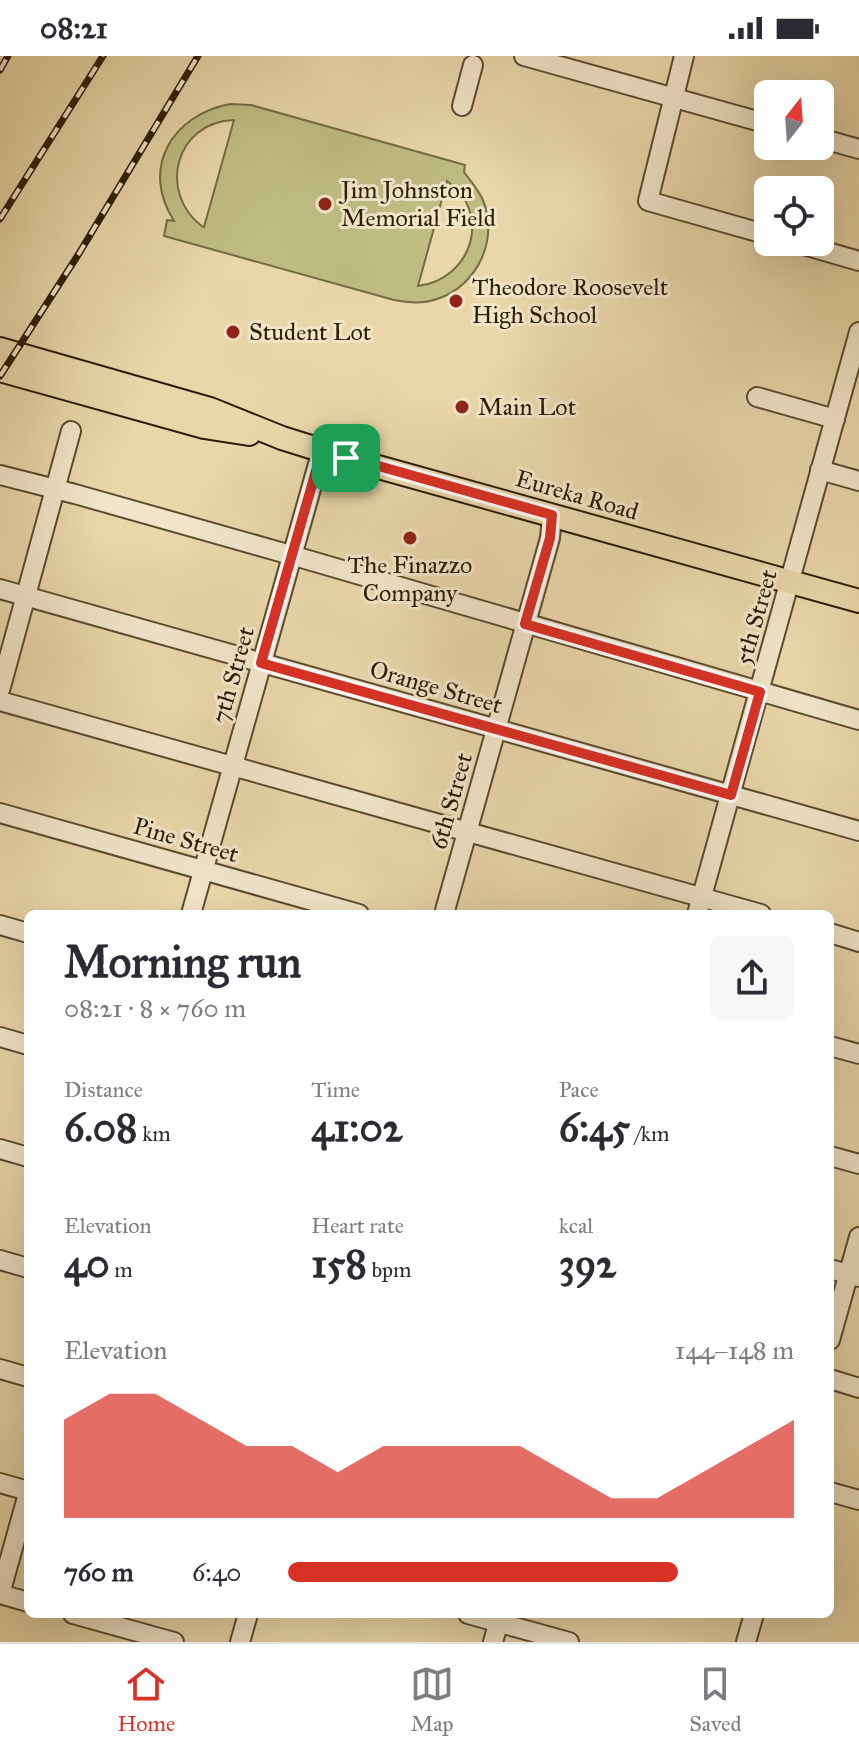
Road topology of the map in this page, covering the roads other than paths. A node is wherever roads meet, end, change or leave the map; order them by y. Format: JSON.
{"nodes":[{"id":1,"x":524,"y":56,"type":"edge"},
{"id":2,"x":684,"y":56,"type":"edge"},
{"id":3,"x":475,"y":60,"type":"edge"},
{"id":4,"x":672,"y":97,"type":"junction"},
{"id":5,"x":462,"y":106,"type":"dead end"},
{"id":6,"x":754,"y":120,"type":"edge"},
{"id":7,"x":834,"y":142,"type":"edge"},
{"id":8,"x":859,"y":149,"type":"edge"},
{"id":9,"x":754,"y":231,"type":"edge"},
{"id":10,"x":834,"y":254,"type":"edge"},
{"id":11,"x":859,"y":261,"type":"edge"},
{"id":12,"x":859,"y":332,"type":"edge"},
{"id":13,"x":0,"y":349,"type":"edge"},
{"id":14,"x":0,"y":370,"type":"edge"},
{"id":15,"x":854,"y":371,"type":"edge"},
{"id":16,"x":757,"y":397,"type":"dead end"},
{"id":17,"x":835,"y":419,"type":"junction"},
{"id":18,"x":71,"y":431,"type":"dead end"},
{"id":19,"x":282,"y":438,"type":"junction"},
{"id":20,"x":322,"y":450,"type":"junction"},
{"id":21,"x":820,"y":470,"type":"junction"},
{"id":22,"x":0,"y":475,"type":"edge"},
{"id":23,"x":859,"y":481,"type":"edge"},
{"id":24,"x":55,"y":489,"type":"junction"},
{"id":25,"x":552,"y":515,"type":"junction"},
{"id":26,"x":291,"y":555,"type":"junction"},
{"id":27,"x":790,"y":582,"type":"junction"},
{"id":28,"x":0,"y":589,"type":"edge"},
{"id":29,"x":25,"y":597,"type":"junction"},
{"id":30,"x":859,"y":601,"type":"edge"},
{"id":31,"x":525,"y":624,"type":"junction"},
{"id":32,"x":261,"y":663,"type":"junction"},
{"id":33,"x":0,"y":690,"type":"edge"},
{"id":34,"x":760,"y":692,"type":"junction"},
{"id":35,"x":0,"y":701,"type":"edge"},
{"id":36,"x":859,"y":720,"type":"edge"},
{"id":37,"x":496,"y":729,"type":"junction"},
{"id":38,"x":232,"y":766,"type":"junction"},
{"id":39,"x":731,"y":795,"type":"junction"},
{"id":40,"x":0,"y":813,"type":"edge"},
{"id":41,"x":859,"y":831,"type":"edge"},
{"id":42,"x":467,"y":832,"type":"junction"},
{"id":43,"x":203,"y":870,"type":"junction"},
{"id":44,"x":700,"y":906,"type":"edge"},
{"id":45,"x":192,"y":910,"type":"edge"},
{"id":46,"x":345,"y":910,"type":"edge"},
{"id":47,"x":445,"y":910,"type":"edge"},
{"id":48,"x":730,"y":910,"type":"edge"},
{"id":49,"x":0,"y":925,"type":"edge"},
{"id":50,"x":24,"y":932,"type":"edge"},
{"id":51,"x":834,"y":934,"type":"edge"},
{"id":52,"x":859,"y":940,"type":"edge"},
{"id":53,"x":0,"y":1037,"type":"edge"},
{"id":54,"x":24,"y":1044,"type":"edge"},
{"id":55,"x":834,"y":1047,"type":"edge"},
{"id":56,"x":859,"y":1054,"type":"edge"},
{"id":57,"x":0,"y":1149,"type":"edge"},
{"id":58,"x":24,"y":1156,"type":"edge"},
{"id":59,"x":834,"y":1157,"type":"edge"},
{"id":60,"x":859,"y":1164,"type":"edge"},
{"id":61,"x":859,"y":1237,"type":"edge"},
{"id":62,"x":0,"y":1260,"type":"edge"},
{"id":63,"x":24,"y":1267,"type":"edge"},
{"id":64,"x":846,"y":1273,"type":"edge"},
{"id":65,"x":834,"y":1323,"type":"edge"},
{"id":66,"x":0,"y":1369,"type":"edge"},
{"id":67,"x":24,"y":1376,"type":"edge"},
{"id":68,"x":834,"y":1380,"type":"edge"},
{"id":69,"x":859,"y":1388,"type":"edge"},
{"id":70,"x":0,"y":1483,"type":"edge"},
{"id":71,"x":24,"y":1491,"type":"edge"},
{"id":72,"x":834,"y":1493,"type":"edge"},
{"id":73,"x":859,"y":1500,"type":"edge"},
{"id":74,"x":24,"y":1507,"type":"edge"},
{"id":75,"x":0,"y":1594,"type":"edge"},
{"id":76,"x":24,"y":1601,"type":"edge"},
{"id":77,"x":87,"y":1618,"type":"edge"},
{"id":78,"x":247,"y":1618,"type":"edge"},
{"id":79,"x":500,"y":1618,"type":"edge"},
{"id":80,"x":753,"y":1618,"type":"edge"},
{"id":81,"x":174,"y":1642,"type":"edge"},
{"id":82,"x":240,"y":1642,"type":"edge"},
{"id":83,"x":493,"y":1642,"type":"edge"},
{"id":84,"x":569,"y":1642,"type":"edge"},
{"id":85,"x":746,"y":1642,"type":"edge"}],
"edges":[{"from":1,"to":4,"type":"street"},
{"from":2,"to":4,"type":"street"},
{"from":3,"to":5,"type":"street"},
{"from":4,"to":6,"type":"street"},
{"from":4,"to":9,"type":"street"},
{"from":7,"to":8,"type":"street"},
{"from":10,"to":11,"type":"street"},
{"from":12,"to":15,"type":"street","name":"5th Street"},
{"from":13,"to":19,"type":"main road","name":"Eureka Road"},
{"from":14,"to":19,"type":"main road","name":"Eureka Road"},
{"from":15,"to":17,"type":"street","name":"5th Street"},
{"from":16,"to":17,"type":"street"},
{"from":17,"to":21,"type":"street","name":"5th Street"},
{"from":18,"to":24,"type":"street"},
{"from":19,"to":20,"type":"main road","name":"Eureka Road"},
{"from":20,"to":25,"type":"main road","name":"Eureka Road"},
{"from":20,"to":26,"type":"street","name":"7th Street"},
{"from":21,"to":23,"type":"street"},
{"from":21,"to":27,"type":"street","name":"5th Street"},
{"from":22,"to":24,"type":"street"},
{"from":24,"to":26,"type":"street"},
{"from":24,"to":29,"type":"street"},
{"from":25,"to":27,"type":"main road","name":"Eureka Road"},
{"from":25,"to":31,"type":"street","name":"6th Street"},
{"from":26,"to":31,"type":"street"},
{"from":26,"to":32,"type":"street","name":"7th Street"},
{"from":27,"to":30,"type":"main road","name":"Eureka Road"},
{"from":27,"to":34,"type":"street","name":"5th Street"},
{"from":28,"to":29,"type":"street","name":"Orange Street"},
{"from":29,"to":32,"type":"street","name":"Orange Street"},
{"from":29,"to":33,"type":"street"},
{"from":31,"to":34,"type":"street"},
{"from":31,"to":37,"type":"street","name":"6th Street"},
{"from":32,"to":37,"type":"street","name":"Orange Street"},
{"from":32,"to":38,"type":"street","name":"7th Street"},
{"from":34,"to":36,"type":"street"},
{"from":34,"to":39,"type":"street","name":"5th Street"},
{"from":35,"to":38,"type":"street"},
{"from":37,"to":39,"type":"street","name":"Orange Street"},
{"from":37,"to":42,"type":"street","name":"6th Street"},
{"from":38,"to":42,"type":"street"},
{"from":38,"to":43,"type":"street","name":"7th Street"},
{"from":39,"to":41,"type":"street","name":"Orange Street"},
{"from":39,"to":44,"type":"street","name":"5th Street"},
{"from":40,"to":43,"type":"street","name":"Pine Street"},
{"from":42,"to":44,"type":"street"},
{"from":42,"to":47,"type":"street","name":"6th Street"},
{"from":43,"to":45,"type":"street","name":"7th Street"},
{"from":43,"to":46,"type":"street","name":"Pine Street"},
{"from":44,"to":48,"type":"street"},
{"from":49,"to":50,"type":"street"},
{"from":51,"to":52,"type":"street"},
{"from":53,"to":54,"type":"street"},
{"from":55,"to":56,"type":"street"},
{"from":57,"to":58,"type":"street"},
{"from":59,"to":60,"type":"street"},
{"from":61,"to":64,"type":"street"},
{"from":62,"to":63,"type":"street"},
{"from":64,"to":65,"type":"street"},
{"from":66,"to":67,"type":"street"},
{"from":68,"to":69,"type":"street"},
{"from":70,"to":71,"type":"street"},
{"from":72,"to":73,"type":"street"},
{"from":74,"to":75,"type":"street"},
{"from":75,"to":76,"type":"street"},
{"from":77,"to":81,"type":"street"},
{"from":78,"to":82,"type":"street"},
{"from":79,"to":83,"type":"street"},
{"from":79,"to":84,"type":"street"},
{"from":80,"to":85,"type":"street"}]}
